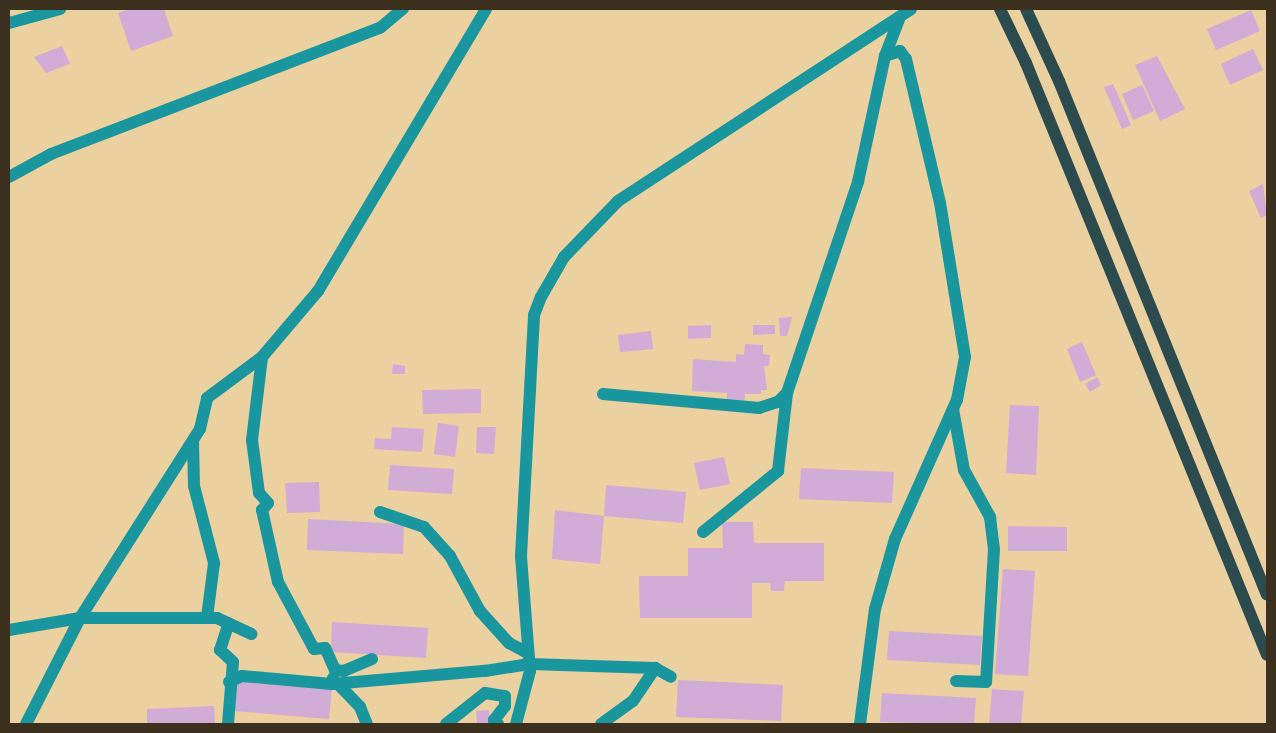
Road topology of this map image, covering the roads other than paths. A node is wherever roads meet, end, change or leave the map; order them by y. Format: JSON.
{"nodes":[{"id":1,"x":60,"y":9,"type":"edge"},
{"id":2,"x":403,"y":9,"type":"edge"},
{"id":3,"x":486,"y":9,"type":"edge"},
{"id":4,"x":912,"y":9,"type":"edge"},
{"id":5,"x":1000,"y":9,"type":"edge"},
{"id":6,"x":1026,"y":9,"type":"edge"},
{"id":7,"x":899,"y":19,"type":"junction"},
{"id":8,"x":9,"y":23,"type":"edge"},
{"id":9,"x":885,"y":56,"type":"junction"},
{"id":10,"x":9,"y":177,"type":"edge"},
{"id":11,"x":262,"y":357,"type":"junction"},
{"id":12,"x":787,"y":393,"type":"junction"},
{"id":13,"x":603,"y":394,"type":"dead end"},
{"id":14,"x":953,"y":410,"type":"junction"},
{"id":15,"x":193,"y":441,"type":"junction"},
{"id":16,"x":380,"y":512,"type":"dead end"},
{"id":17,"x":703,"y":532,"type":"dead end"},
{"id":18,"x":1267,"y":596,"type":"edge"},
{"id":19,"x":80,"y":618,"type":"junction"},
{"id":20,"x":207,"y":618,"type":"junction"},
{"id":21,"x":229,"y":624,"type":"junction"},
{"id":22,"x":9,"y":630,"type":"edge"},
{"id":23,"x":252,"y":634,"type":"dead end"},
{"id":24,"x":1267,"y":655,"type":"edge"},
{"id":25,"x":528,"y":658,"type":"junction"},
{"id":26,"x":372,"y":659,"type":"dead end"},
{"id":27,"x":655,"y":668,"type":"junction"},
{"id":28,"x":334,"y":670,"type":"junction"},
{"id":29,"x":671,"y":677,"type":"dead end"},
{"id":30,"x":956,"y":681,"type":"dead end"},
{"id":31,"x":229,"y":682,"type":"junction"},
{"id":32,"x":335,"y":684,"type":"junction"},
{"id":33,"x":26,"y":724,"type":"edge"},
{"id":34,"x":228,"y":724,"type":"edge"},
{"id":35,"x":367,"y":724,"type":"edge"},
{"id":36,"x":446,"y":724,"type":"edge"},
{"id":37,"x":498,"y":724,"type":"edge"},
{"id":38,"x":516,"y":724,"type":"edge"},
{"id":39,"x":601,"y":724,"type":"edge"},
{"id":40,"x":860,"y":724,"type":"edge"}],
"edges":[{"from":1,"to":8,"type":"street"},
{"from":2,"to":10,"type":"street"},
{"from":3,"to":11,"type":"street"},
{"from":4,"to":7,"type":"street"},
{"from":5,"to":24,"type":"main road"},
{"from":6,"to":18,"type":"main road"},
{"from":7,"to":9,"type":"street"},
{"from":7,"to":25,"type":"street"},
{"from":9,"to":12,"type":"street"},
{"from":9,"to":14,"type":"street"},
{"from":11,"to":15,"type":"street"},
{"from":11,"to":28,"type":"street"},
{"from":12,"to":13,"type":"street"},
{"from":12,"to":17,"type":"street"},
{"from":14,"to":30,"type":"street"},
{"from":14,"to":40,"type":"street"},
{"from":15,"to":19,"type":"street"},
{"from":15,"to":20,"type":"street"},
{"from":16,"to":25,"type":"street"},
{"from":19,"to":20,"type":"street"},
{"from":19,"to":22,"type":"street"},
{"from":19,"to":33,"type":"street"},
{"from":20,"to":21,"type":"street"},
{"from":21,"to":23,"type":"street"},
{"from":21,"to":31,"type":"street"},
{"from":25,"to":27,"type":"street"},
{"from":25,"to":32,"type":"street"},
{"from":25,"to":38,"type":"street"},
{"from":26,"to":28,"type":"street"},
{"from":27,"to":29,"type":"street"},
{"from":27,"to":39,"type":"street"},
{"from":28,"to":32,"type":"street"},
{"from":31,"to":32,"type":"street"},
{"from":31,"to":34,"type":"street"},
{"from":32,"to":35,"type":"street"},
{"from":36,"to":37,"type":"street"}]}
